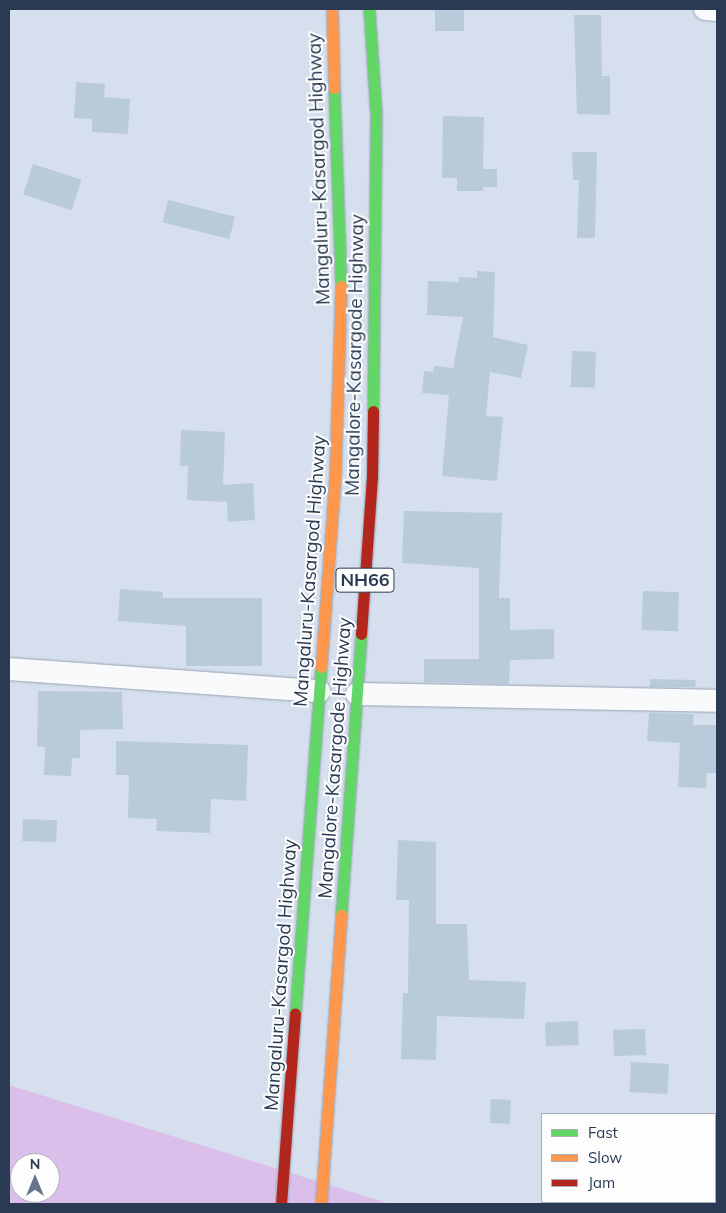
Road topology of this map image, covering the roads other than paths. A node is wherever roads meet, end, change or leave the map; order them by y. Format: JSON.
{"nodes":[{"id":1,"x":332,"y":9,"type":"edge"},
{"id":2,"x":369,"y":9,"type":"edge"},
{"id":3,"x":705,"y":9,"type":"edge"},
{"id":4,"x":717,"y":10,"type":"edge"},
{"id":5,"x":9,"y":669,"type":"edge"},
{"id":6,"x":319,"y":691,"type":"junction"},
{"id":7,"x":357,"y":694,"type":"junction"},
{"id":8,"x":717,"y":701,"type":"edge"},
{"id":9,"x":281,"y":1204,"type":"edge"},
{"id":10,"x":321,"y":1204,"type":"edge"}],
"edges":[{"from":1,"to":6,"type":"highway","name":"Mangaluru-Kasargod Highway","number":"NH66"},
{"from":2,"to":7,"type":"highway","name":"Mangalore-Kasargode Highway","number":"NH66"},
{"from":3,"to":4,"type":"street"},
{"from":5,"to":6,"type":"street"},
{"from":6,"to":9,"type":"highway","name":"Mangaluru-Kasargod Highway","number":"NH66"},
{"from":7,"to":8,"type":"street"},
{"from":7,"to":10,"type":"highway","name":"Mangalore-Kasargode Highway","number":"NH66"}]}
